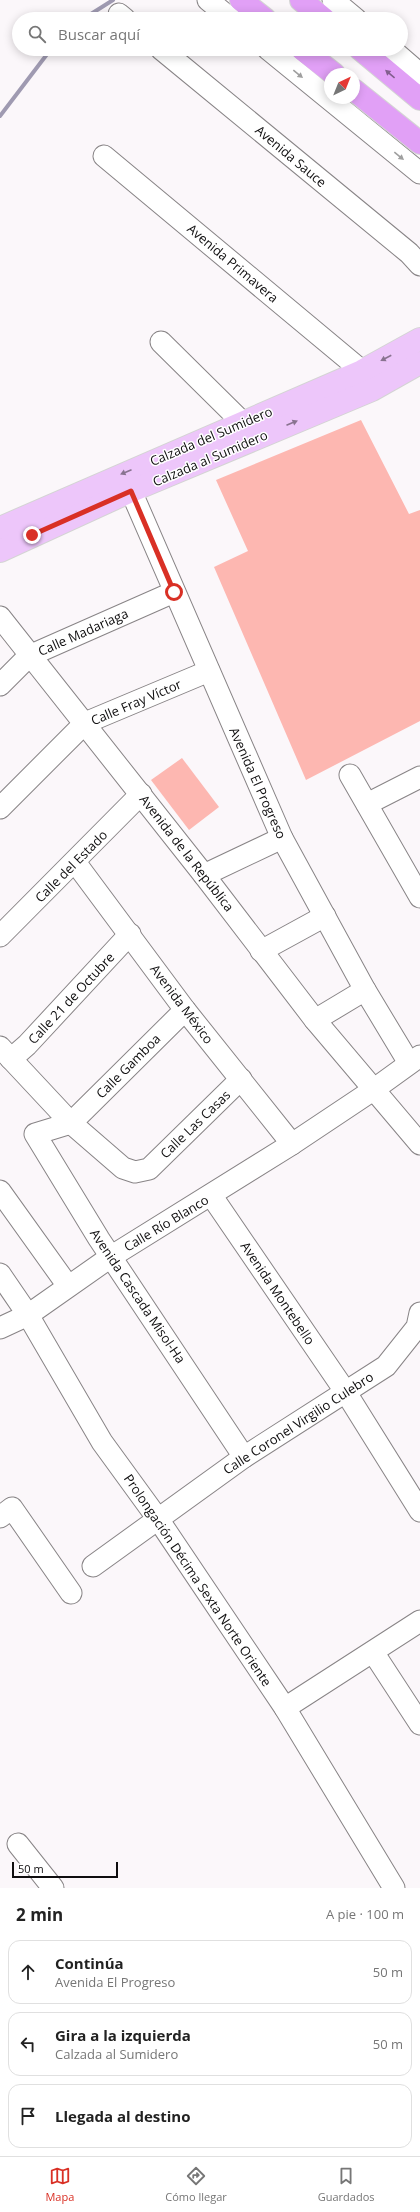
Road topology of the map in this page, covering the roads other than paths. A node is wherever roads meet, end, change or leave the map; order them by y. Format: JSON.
{"nodes":[{"id":1,"x":208,"y":0,"type":"edge"},
{"id":2,"x":241,"y":0,"type":"edge"},
{"id":3,"x":301,"y":0,"type":"edge"},
{"id":4,"x":333,"y":0,"type":"edge"},
{"id":5,"x":223,"y":12,"type":"edge"},
{"id":6,"x":256,"y":12,"type":"edge"},
{"id":7,"x":316,"y":12,"type":"edge"},
{"id":8,"x":348,"y":12,"type":"edge"},
{"id":9,"x":170,"y":56,"type":"edge"},
{"id":10,"x":277,"y":56,"type":"edge"},
{"id":11,"x":311,"y":56,"type":"edge"},
{"id":12,"x":368,"y":56,"type":"edge"},
{"id":13,"x":399,"y":56,"type":"edge"},
{"id":14,"x":326,"y":68,"type":"edge"},
{"id":15,"x":420,"y":74,"type":"edge"},
{"id":16,"x":360,"y":95,"type":"edge"},
{"id":17,"x":420,"y":99,"type":"edge"},
{"id":18,"x":420,"y":143,"type":"edge"},
{"id":19,"x":104,"y":156,"type":"dead end"},
{"id":20,"x":420,"y":173,"type":"edge"},
{"id":21,"x":420,"y":265,"type":"edge"},
{"id":22,"x":420,"y":339,"type":"edge"},
{"id":23,"x":161,"y":342,"type":"dead end"},
{"id":24,"x":420,"y":363,"type":"edge"},
{"id":25,"x":362,"y":371,"type":"junction"},
{"id":26,"x":243,"y":423,"type":"junction"},
{"id":27,"x":131,"y":491,"type":"junction"},
{"id":28,"x":28,"y":526,"type":"junction"},
{"id":29,"x":0,"y":528,"type":"edge"},
{"id":30,"x":0,"y":551,"type":"edge"},
{"id":31,"x":174,"y":592,"type":"junction"},
{"id":32,"x":0,"y":616,"type":"edge"},
{"id":33,"x":29,"y":656,"type":"junction"},
{"id":34,"x":209,"y":671,"type":"junction"},
{"id":35,"x":0,"y":685,"type":"edge"},
{"id":36,"x":85,"y":723,"type":"junction"},
{"id":37,"x":350,"y":775,"type":"dead end"},
{"id":38,"x":420,"y":777,"type":"edge"},
{"id":39,"x":141,"y":794,"type":"junction"},
{"id":40,"x":367,"y":804,"type":"junction"},
{"id":41,"x":0,"y":808,"type":"edge"},
{"id":42,"x":282,"y":838,"type":"junction"},
{"id":43,"x":75,"y":862,"type":"junction"},
{"id":44,"x":204,"y":875,"type":"junction"},
{"id":45,"x":420,"y":897,"type":"edge"},
{"id":46,"x":325,"y":916,"type":"junction"},
{"id":47,"x":130,"y":934,"type":"junction"},
{"id":48,"x":0,"y":936,"type":"edge"},
{"id":49,"x":261,"y":951,"type":"junction"},
{"id":50,"x":365,"y":990,"type":"junction"},
{"id":51,"x":185,"y":1010,"type":"junction"},
{"id":52,"x":315,"y":1020,"type":"junction"},
{"id":53,"x":6,"y":1053,"type":"edge"},
{"id":54,"x":414,"y":1060,"type":"edge"},
{"id":55,"x":241,"y":1080,"type":"junction"},
{"id":56,"x":373,"y":1090,"type":"junction"},
{"id":57,"x":71,"y":1123,"type":"junction"},
{"id":58,"x":292,"y":1144,"type":"junction"},
{"id":59,"x":420,"y":1144,"type":"edge"},
{"id":60,"x":0,"y":1192,"type":"edge"},
{"id":61,"x":211,"y":1195,"type":"junction"},
{"id":62,"x":112,"y":1256,"type":"junction"},
{"id":63,"x":0,"y":1274,"type":"edge"},
{"id":64,"x":68,"y":1286,"type":"junction"},
{"id":65,"x":28,"y":1315,"type":"junction"},
{"id":66,"x":419,"y":1323,"type":"edge"},
{"id":67,"x":0,"y":1328,"type":"edge"},
{"id":68,"x":346,"y":1391,"type":"junction"},
{"id":69,"x":244,"y":1456,"type":"junction"},
{"id":70,"x":420,"y":1512,"type":"edge"},
{"id":71,"x":6,"y":1513,"type":"edge"},
{"id":72,"x":158,"y":1519,"type":"junction"},
{"id":73,"x":93,"y":1566,"type":"dead end"},
{"id":74,"x":71,"y":1593,"type":"dead end"},
{"id":75,"x":420,"y":1621,"type":"edge"},
{"id":76,"x":373,"y":1652,"type":"junction"},
{"id":77,"x":285,"y":1708,"type":"junction"},
{"id":78,"x":420,"y":1724,"type":"edge"},
{"id":79,"x":18,"y":1844,"type":"dead end"},
{"id":80,"x":53,"y":1888,"type":"edge"},
{"id":81,"x":394,"y":1888,"type":"edge"}],
"edges":[{"from":1,"to":5,"type":"street"},
{"from":2,"to":6,"type":"highway"},
{"from":3,"to":7,"type":"highway"},
{"from":4,"to":8,"type":"street"},
{"from":9,"to":21,"type":"street","name":"Avenida Sauce"},
{"from":10,"to":20,"type":"street","one_way":true},
{"from":11,"to":14,"type":"highway"},
{"from":17,"to":12,"type":"highway","one_way":true},
{"from":13,"to":15,"type":"street"},
{"from":16,"to":18,"type":"highway"},
{"from":19,"to":25,"type":"street","name":"Avenida Primavera"},
{"from":22,"to":25,"type":"main road","name":"Calzada del Sumidero","one_way":true},
{"from":23,"to":26,"type":"street"},
{"from":27,"to":24,"type":"main road","name":"Calzada al Sumidero","one_way":true},
{"from":25,"to":26,"type":"main road","name":"Calzada del Sumidero"},
{"from":26,"to":28,"type":"main road","name":"Calzada del Sumidero","one_way":true},
{"from":27,"to":28,"type":"main road","name":"Calzada al Sumidero"},
{"from":27,"to":31,"type":"street","name":"Avenida El Progreso"},
{"from":28,"to":29,"type":"main road","name":"Calzada del Sumidero"},
{"from":28,"to":30,"type":"main road","name":"Calzada al Sumidero"},
{"from":31,"to":33,"type":"street","name":"Calle Madariaga"},
{"from":31,"to":34,"type":"street","name":"Avenida El Progreso"},
{"from":32,"to":33,"type":"street","name":"Avenida de la República"},
{"from":33,"to":35,"type":"street","name":"Calle Madariaga"},
{"from":33,"to":36,"type":"street","name":"Avenida de la República"},
{"from":34,"to":36,"type":"street","name":"Calle Fray Víctor"},
{"from":34,"to":42,"type":"street","name":"Avenida El Progreso"},
{"from":36,"to":39,"type":"street","name":"Avenida de la República"},
{"from":36,"to":41,"type":"street","name":"Calle Fray Víctor"},
{"from":37,"to":40,"type":"street"},
{"from":38,"to":40,"type":"street"},
{"from":39,"to":43,"type":"street","name":"Calle del Estado"},
{"from":39,"to":44,"type":"street","name":"Avenida de la República"},
{"from":40,"to":45,"type":"street"},
{"from":42,"to":44,"type":"street"},
{"from":42,"to":46,"type":"street","name":"Avenida El Progreso"},
{"from":43,"to":47,"type":"street","name":"Avenida México"},
{"from":43,"to":48,"type":"street","name":"Calle del Estado"},
{"from":44,"to":49,"type":"street","name":"Avenida de la República"},
{"from":46,"to":49,"type":"street"},
{"from":46,"to":50,"type":"street","name":"Avenida El Progreso"},
{"from":47,"to":51,"type":"street","name":"Avenida México"},
{"from":47,"to":53,"type":"street","name":"Calle 21 de Octubre"},
{"from":49,"to":52,"type":"street","name":"Avenida de la República"},
{"from":50,"to":52,"type":"street"},
{"from":50,"to":54,"type":"street","name":"Avenida El Progreso"},
{"from":51,"to":55,"type":"street","name":"Avenida México"},
{"from":51,"to":57,"type":"street","name":"Calle Gamboa"},
{"from":52,"to":56,"type":"street","name":"Avenida de la República"},
{"from":53,"to":57,"type":"street"},
{"from":54,"to":56,"type":"street"},
{"from":55,"to":57,"type":"street","name":"Calle Las Casas"},
{"from":55,"to":58,"type":"street","name":"Avenida México"},
{"from":56,"to":58,"type":"street"},
{"from":56,"to":59,"type":"street","name":"Avenida de la República"},
{"from":57,"to":62,"type":"street","name":"Avenida Cascada Misol-Ha"},
{"from":58,"to":61,"type":"street","name":"Calle Río Blanco"},
{"from":60,"to":64,"type":"street"},
{"from":61,"to":62,"type":"street","name":"Calle Río Blanco"},
{"from":61,"to":68,"type":"street","name":"Avenida Montebello"},
{"from":62,"to":64,"type":"street","name":"Calle Río Blanco"},
{"from":62,"to":69,"type":"street","name":"Avenida Cascada Misol-Ha"},
{"from":63,"to":65,"type":"street","name":"Prolongación Décima Sexta Norte Oriente"},
{"from":64,"to":65,"type":"street","name":"Calle Río Blanco"},
{"from":65,"to":67,"type":"street","name":"Calle Río Blanco"},
{"from":65,"to":72,"type":"street","name":"Prolongación Décima Sexta Norte Oriente"},
{"from":66,"to":68,"type":"street","name":"Calle Coronel Virgilio Culebro"},
{"from":68,"to":69,"type":"street","name":"Calle Coronel Virgilio Culebro"},
{"from":68,"to":70,"type":"street","name":"Avenida Montebello"},
{"from":69,"to":72,"type":"street","name":"Calle Coronel Virgilio Culebro"},
{"from":71,"to":74,"type":"street"},
{"from":72,"to":73,"type":"street","name":"Calle Coronel Virgilio Culebro"},
{"from":72,"to":77,"type":"street","name":"Prolongación Décima Sexta Norte Oriente"},
{"from":75,"to":76,"type":"street"},
{"from":76,"to":77,"type":"street"},
{"from":76,"to":78,"type":"street"},
{"from":77,"to":81,"type":"street","name":"Prolongación Décima Sexta Norte Oriente"},
{"from":79,"to":80,"type":"street"}]}
